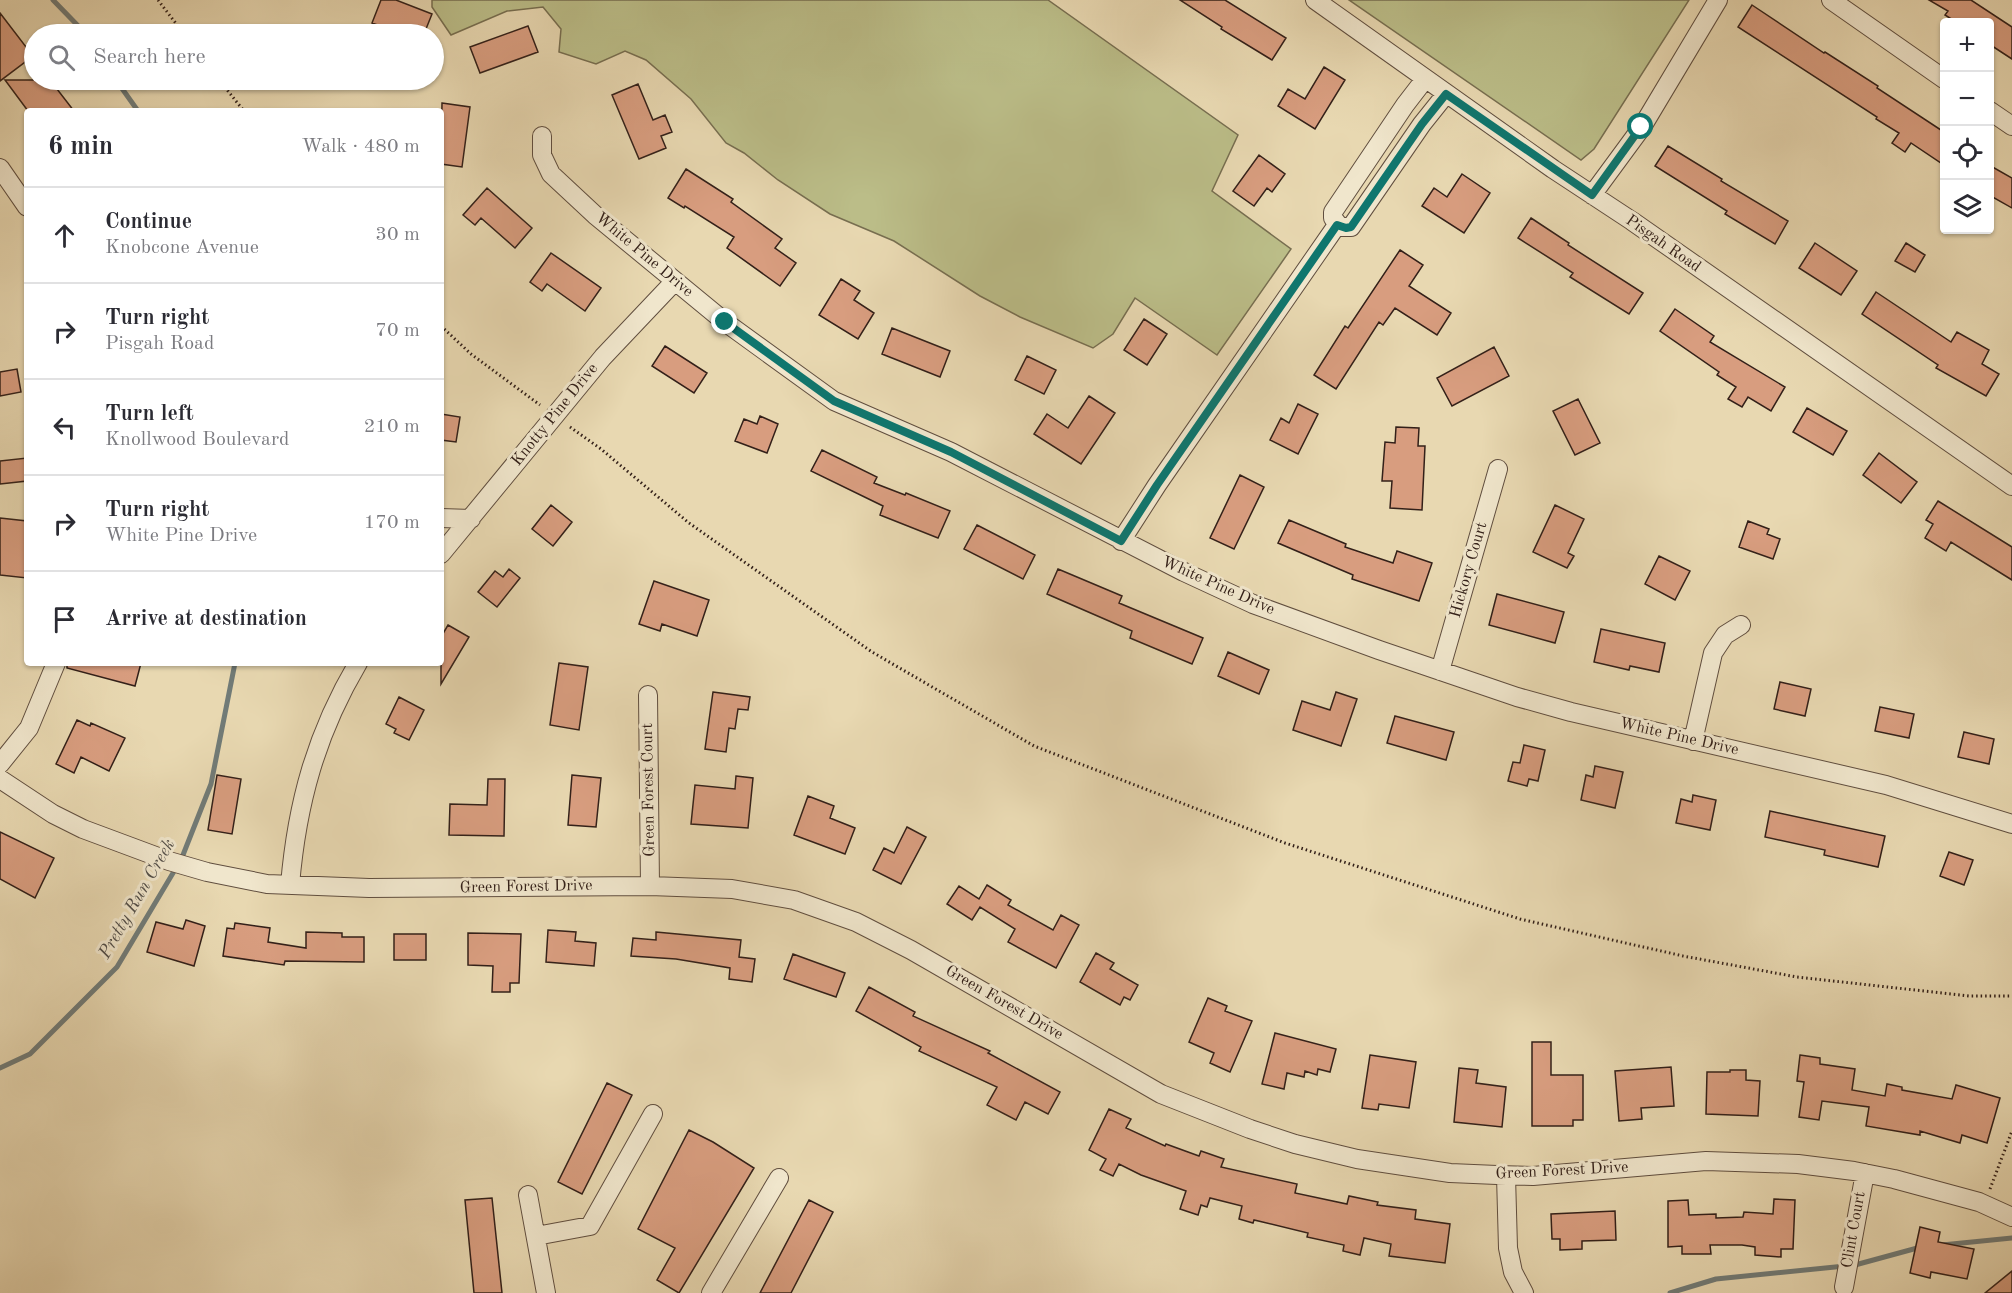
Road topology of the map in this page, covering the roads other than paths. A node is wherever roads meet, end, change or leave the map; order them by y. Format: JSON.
{"nodes":[{"id":1,"x":1315,"y":0,"type":"edge"},
{"id":2,"x":1718,"y":0,"type":"edge"},
{"id":3,"x":1831,"y":0,"type":"edge"},
{"id":4,"x":1940,"y":76,"type":"edge"},
{"id":5,"x":1425,"y":79,"type":"junction"},
{"id":6,"x":1446,"y":94,"type":"junction"},
{"id":7,"x":1994,"y":114,"type":"edge"},
{"id":8,"x":2012,"y":126,"type":"edge"},
{"id":9,"x":542,"y":136,"type":"dead end"},
{"id":10,"x":0,"y":168,"type":"edge"},
{"id":11,"x":1592,"y":195,"type":"junction"},
{"id":12,"x":24,"y":203,"type":"edge"},
{"id":13,"x":1337,"y":225,"type":"junction"},
{"id":14,"x":675,"y":281,"type":"junction"},
{"id":15,"x":1498,"y":469,"type":"dead end"},
{"id":16,"x":2012,"y":486,"type":"edge"},
{"id":17,"x":444,"y":518,"type":"edge"},
{"id":18,"x":471,"y":519,"type":"junction"},
{"id":19,"x":1121,"y":541,"type":"junction"},
{"id":20,"x":444,"y":550,"type":"edge"},
{"id":21,"x":1741,"y":625,"type":"dead end"},
{"id":22,"x":55,"y":666,"type":"edge"},
{"id":23,"x":356,"y":666,"type":"edge"},
{"id":24,"x":1440,"y":671,"type":"junction"},
{"id":25,"x":648,"y":694,"type":"dead end"},
{"id":26,"x":1693,"y":741,"type":"junction"},
{"id":27,"x":0,"y":764,"type":"edge"},
{"id":28,"x":0,"y":779,"type":"edge"},
{"id":29,"x":2012,"y":824,"type":"edge"},
{"id":30,"x":290,"y":885,"type":"junction"},
{"id":31,"x":650,"y":886,"type":"junction"},
{"id":32,"x":653,"y":1114,"type":"dead end"},
{"id":33,"x":1865,"y":1173,"type":"junction"},
{"id":34,"x":1506,"y":1176,"type":"junction"},
{"id":35,"x":778,"y":1178,"type":"dead end"},
{"id":36,"x":528,"y":1196,"type":"dead end"},
{"id":37,"x":2012,"y":1217,"type":"edge"},
{"id":38,"x":536,"y":1236,"type":"junction"},
{"id":39,"x":1844,"y":1287,"type":"dead end"},
{"id":40,"x":546,"y":1293,"type":"edge"},
{"id":41,"x":711,"y":1293,"type":"edge"},
{"id":42,"x":1524,"y":1293,"type":"edge"}],
"edges":[{"from":1,"to":5,"type":"street","name":"Pisgah Road"},
{"from":2,"to":11,"type":"street"},
{"from":3,"to":4,"type":"street"},
{"from":5,"to":6,"type":"street","name":"Pisgah Road"},
{"from":5,"to":13,"type":"street"},
{"from":6,"to":11,"type":"street","name":"Pisgah Road"},
{"from":6,"to":13,"type":"street"},
{"from":7,"to":8,"type":"street"},
{"from":9,"to":14,"type":"street","name":"White Pine Drive"},
{"from":10,"to":12,"type":"street"},
{"from":11,"to":16,"type":"street","name":"Pisgah Road"},
{"from":13,"to":19,"type":"street"},
{"from":14,"to":18,"type":"street","name":"Knotty Pine Drive"},
{"from":14,"to":19,"type":"street","name":"White Pine Drive"},
{"from":15,"to":24,"type":"street","name":"Hickory Court"},
{"from":17,"to":18,"type":"street"},
{"from":18,"to":20,"type":"street","name":"Knotty Pine Drive"},
{"from":19,"to":24,"type":"street","name":"White Pine Drive"},
{"from":21,"to":26,"type":"street"},
{"from":22,"to":27,"type":"street"},
{"from":23,"to":30,"type":"street"},
{"from":24,"to":26,"type":"street","name":"White Pine Drive"},
{"from":25,"to":31,"type":"street","name":"Green Forest Court"},
{"from":26,"to":29,"type":"street","name":"White Pine Drive"},
{"from":28,"to":30,"type":"street","name":"Green Forest Drive"},
{"from":30,"to":31,"type":"street","name":"Green Forest Drive"},
{"from":31,"to":34,"type":"street","name":"Green Forest Drive"},
{"from":32,"to":38,"type":"street"},
{"from":33,"to":34,"type":"street","name":"Green Forest Drive"},
{"from":33,"to":37,"type":"street","name":"Green Forest Drive"},
{"from":33,"to":39,"type":"street","name":"Clint Court"},
{"from":34,"to":42,"type":"street"},
{"from":35,"to":41,"type":"street"},
{"from":36,"to":38,"type":"street"},
{"from":38,"to":40,"type":"street"}]}
